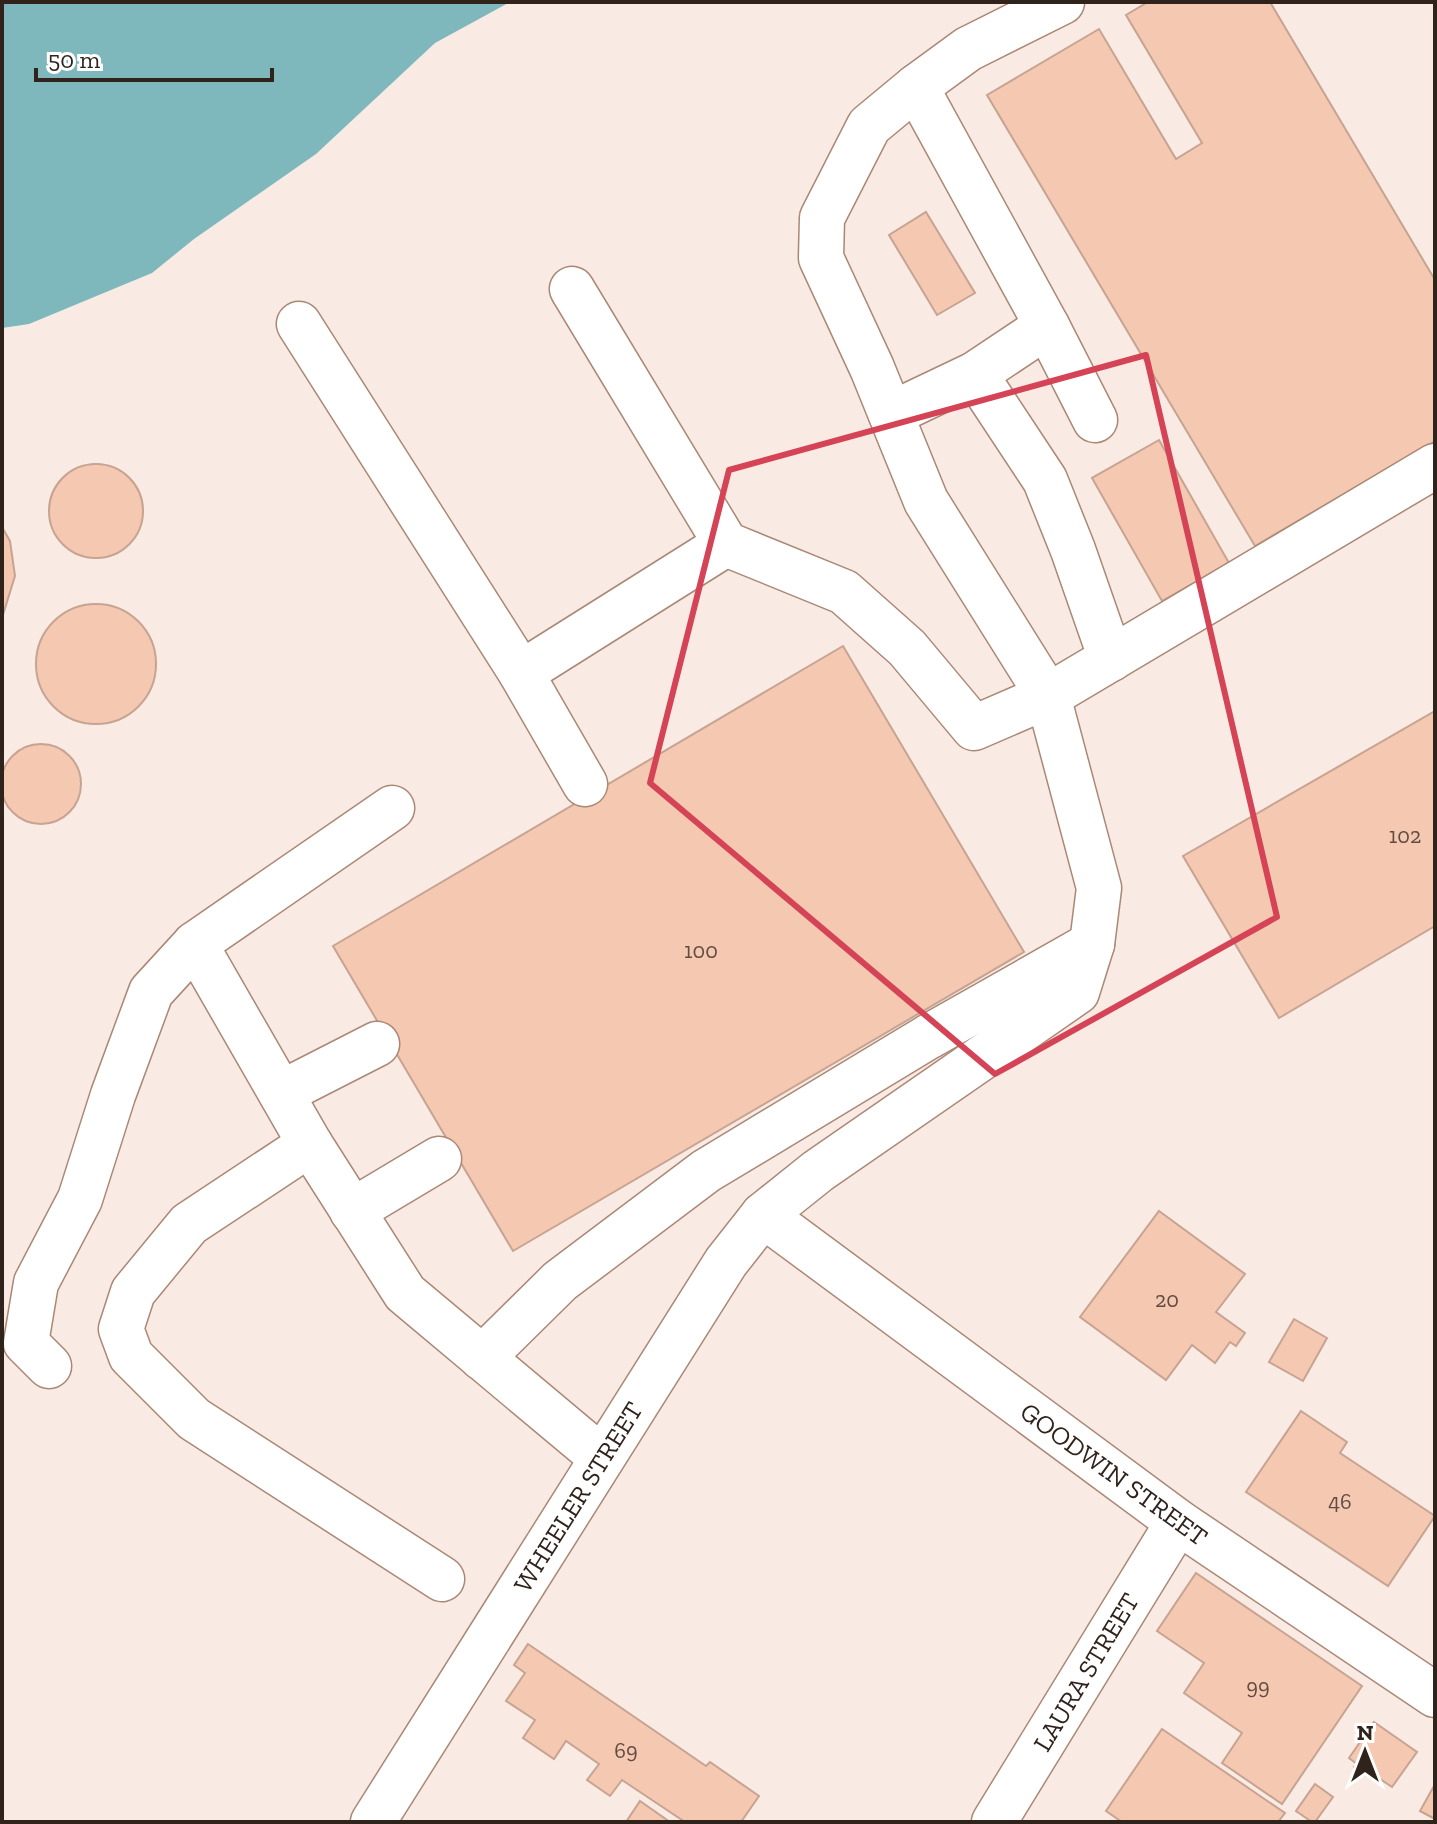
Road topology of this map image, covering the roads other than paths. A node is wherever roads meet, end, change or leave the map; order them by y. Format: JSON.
{"nodes":[{"id":1,"x":1062,"y":2,"type":"edge"},
{"id":2,"x":916,"y":87,"type":"junction"},
{"id":3,"x":572,"y":289,"type":"dead end"},
{"id":4,"x":299,"y":324,"type":"dead end"},
{"id":5,"x":1047,"y":326,"type":"junction"},
{"id":6,"x":975,"y":374,"type":"junction"},
{"id":7,"x":891,"y":414,"type":"junction"},
{"id":8,"x":1095,"y":420,"type":"dead end"},
{"id":9,"x":1435,"y":466,"type":"edge"},
{"id":10,"x":726,"y":544,"type":"junction"},
{"id":11,"x":1111,"y":659,"type":"junction"},
{"id":12,"x":521,"y":673,"type":"junction"},
{"id":13,"x":1048,"y":696,"type":"junction"},
{"id":14,"x":585,"y":784,"type":"dead end"},
{"id":15,"x":392,"y":808,"type":"dead end"},
{"id":16,"x":195,"y":944,"type":"junction"},
{"id":17,"x":1092,"y":944,"type":"junction"},
{"id":18,"x":377,"y":1044,"type":"dead end"},
{"id":19,"x":281,"y":1093,"type":"junction"},
{"id":20,"x":310,"y":1144,"type":"junction"},
{"id":21,"x":439,"y":1159,"type":"dead end"},
{"id":22,"x":352,"y":1211,"type":"junction"},
{"id":23,"x":763,"y":1215,"type":"junction"},
{"id":24,"x":482,"y":1358,"type":"junction"},
{"id":25,"x":49,"y":1366,"type":"dead end"},
{"id":26,"x":602,"y":1458,"type":"junction"},
{"id":27,"x":1178,"y":1522,"type":"junction"},
{"id":28,"x":442,"y":1579,"type":"dead end"},
{"id":29,"x":1435,"y":1695,"type":"edge"},
{"id":30,"x":373,"y":1822,"type":"edge"},
{"id":31,"x":994,"y":1822,"type":"edge"}],
"edges":[{"from":1,"to":2,"type":"street","name":"WHEELER STREET"},
{"from":2,"to":5,"type":"street"},
{"from":2,"to":7,"type":"street","name":"WHEELER STREET"},
{"from":3,"to":10,"type":"street"},
{"from":4,"to":12,"type":"street"},
{"from":5,"to":6,"type":"street"},
{"from":5,"to":8,"type":"street"},
{"from":6,"to":7,"type":"street"},
{"from":6,"to":11,"type":"street"},
{"from":7,"to":13,"type":"street","name":"WHEELER STREET"},
{"from":9,"to":11,"type":"street"},
{"from":10,"to":12,"type":"street"},
{"from":10,"to":13,"type":"street"},
{"from":11,"to":13,"type":"street"},
{"from":12,"to":14,"type":"street"},
{"from":13,"to":17,"type":"street","name":"WHEELER STREET"},
{"from":15,"to":16,"type":"street"},
{"from":16,"to":19,"type":"street"},
{"from":16,"to":25,"type":"street"},
{"from":17,"to":23,"type":"street","name":"WHEELER STREET"},
{"from":17,"to":24,"type":"street"},
{"from":18,"to":19,"type":"street"},
{"from":19,"to":20,"type":"street"},
{"from":20,"to":22,"type":"street"},
{"from":20,"to":28,"type":"street"},
{"from":21,"to":22,"type":"street"},
{"from":22,"to":24,"type":"street"},
{"from":23,"to":26,"type":"street","name":"WHEELER STREET"},
{"from":23,"to":27,"type":"street","name":"GOODWIN STREET"},
{"from":24,"to":26,"type":"street"},
{"from":26,"to":30,"type":"street","name":"WHEELER STREET"},
{"from":27,"to":29,"type":"street","name":"GOODWIN STREET"},
{"from":27,"to":31,"type":"street","name":"LAURA STREET"}]}
